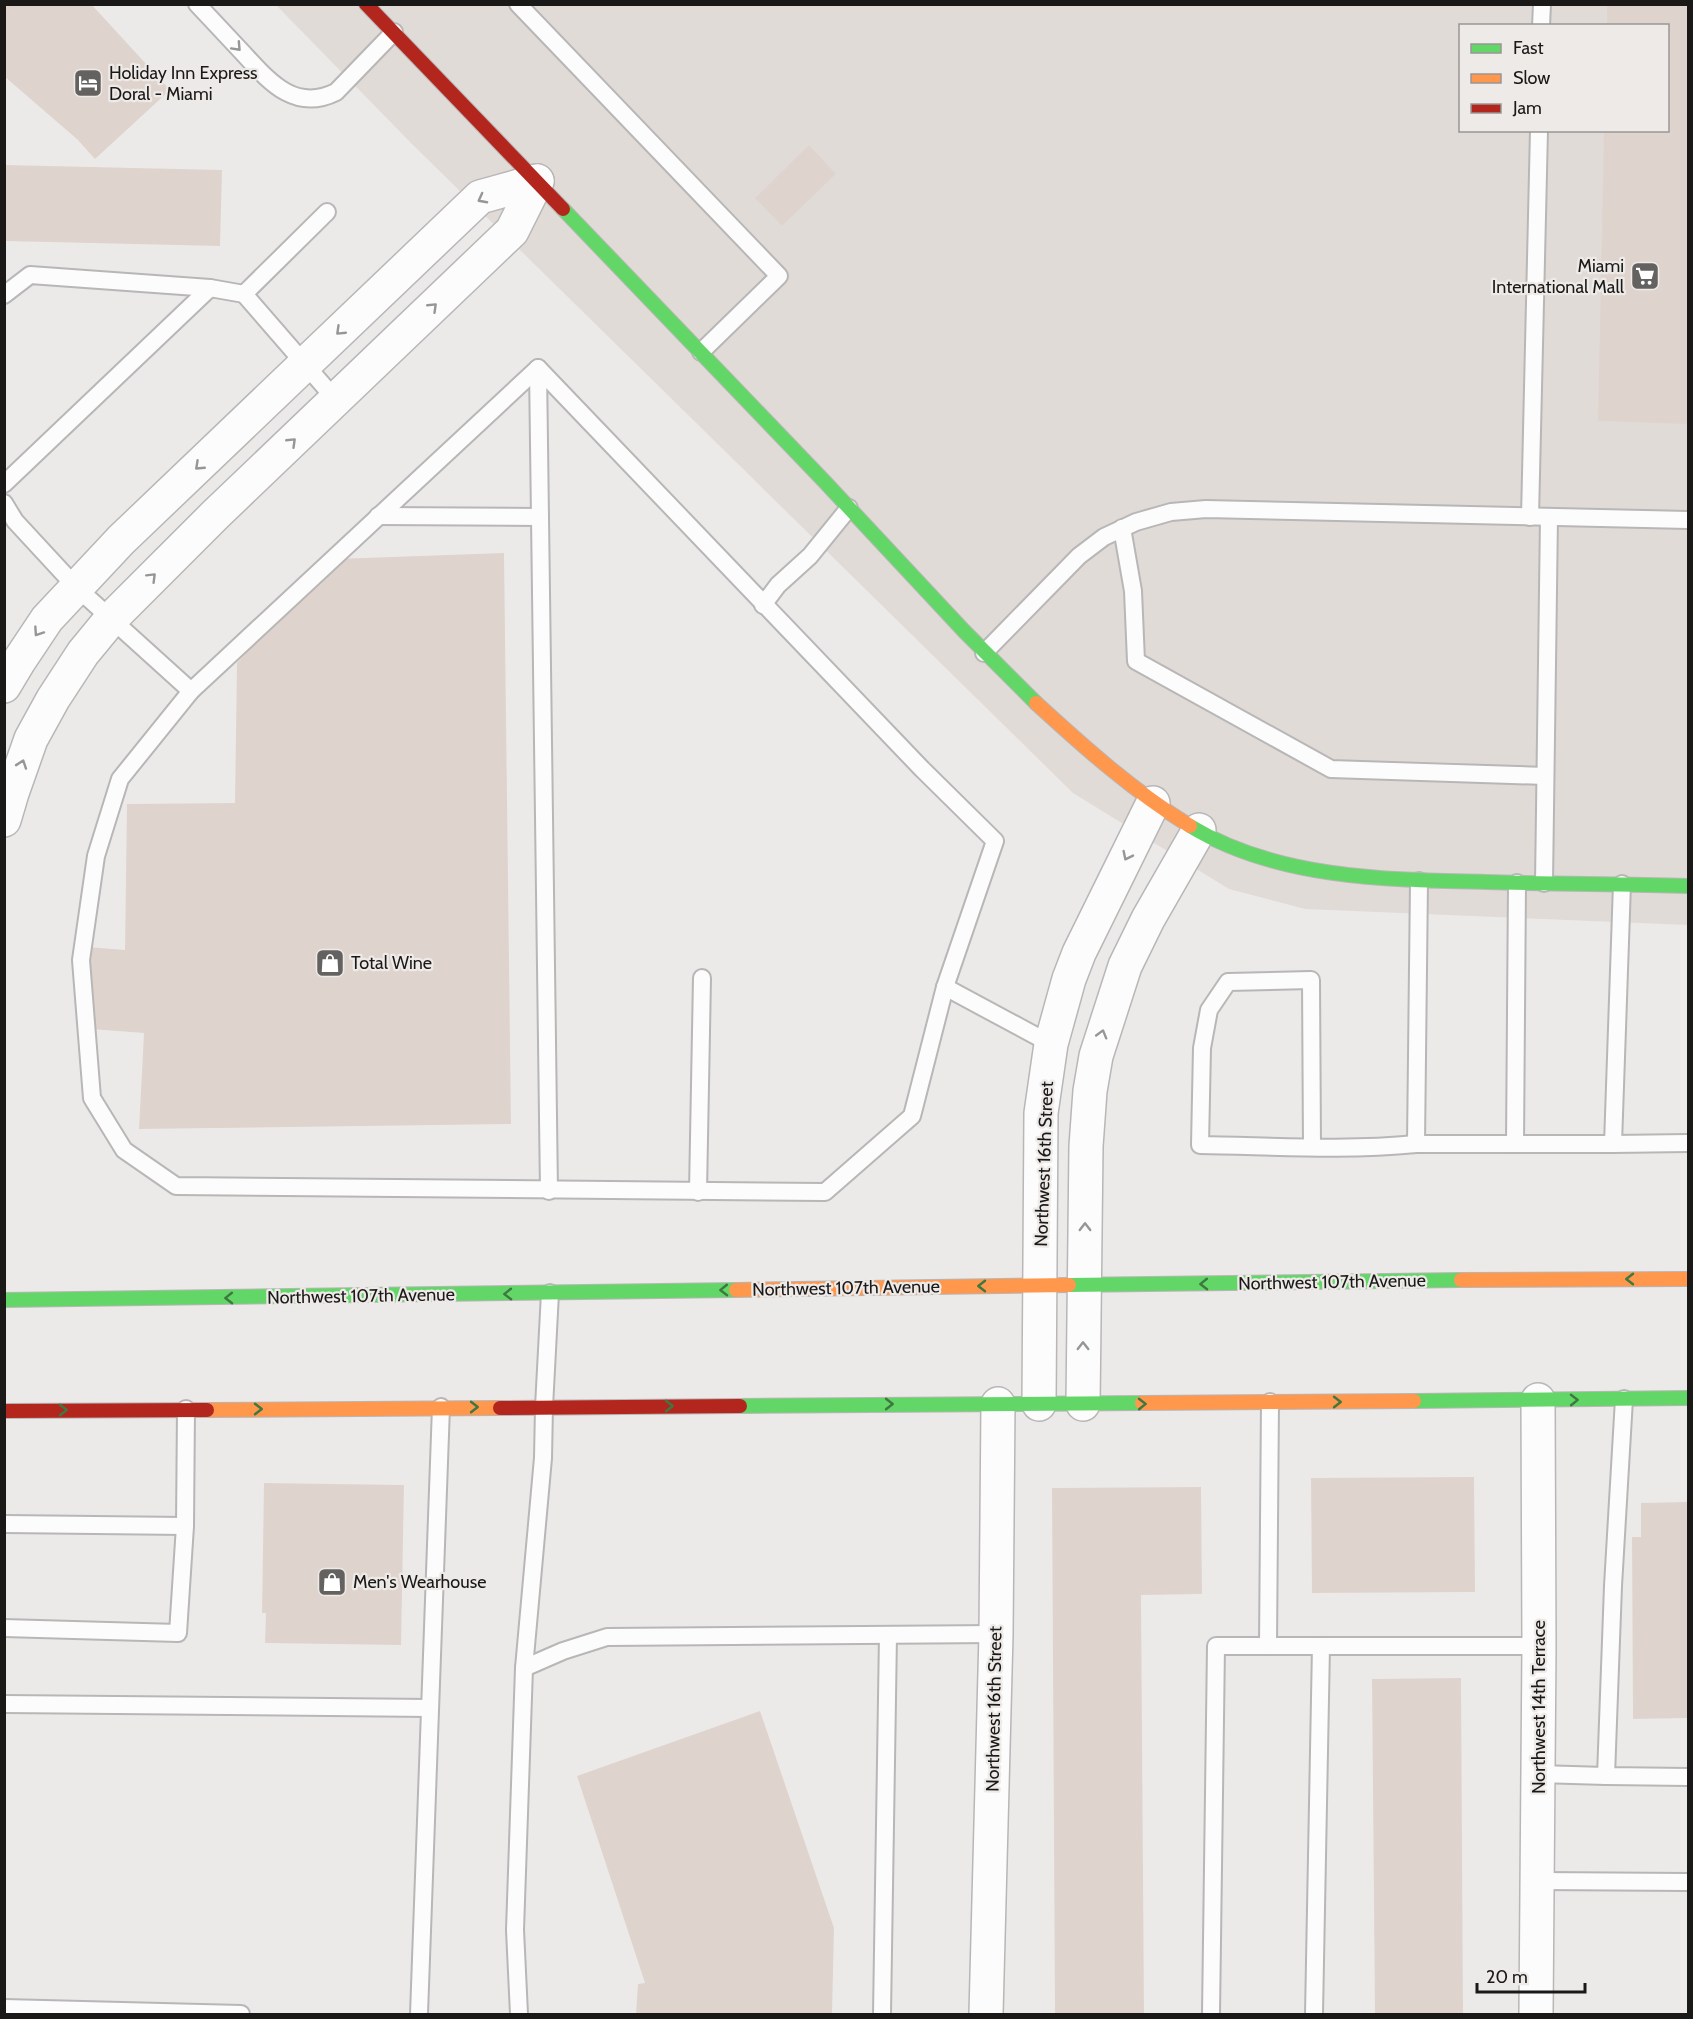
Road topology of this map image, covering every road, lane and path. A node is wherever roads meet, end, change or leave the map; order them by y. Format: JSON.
{"nodes":[{"id":1,"x":197,"y":4,"type":"edge"},
{"id":2,"x":366,"y":4,"type":"edge"},
{"id":3,"x":518,"y":4,"type":"edge"},
{"id":4,"x":1542,"y":4,"type":"edge"},
{"id":5,"x":1541,"y":24,"type":"edge"},
{"id":6,"x":394,"y":32,"type":"junction"},
{"id":7,"x":1539,"y":132,"type":"edge"},
{"id":8,"x":537,"y":181,"type":"junction"},
{"id":9,"x":327,"y":212,"type":"dead end"},
{"id":10,"x":210,"y":288,"type":"junction"},
{"id":11,"x":244,"y":294,"type":"junction"},
{"id":12,"x":4,"y":296,"type":"edge"},
{"id":13,"x":701,"y":352,"type":"junction"},
{"id":14,"x":306,"y":364,"type":"junction"},
{"id":15,"x":538,"y":368,"type":"junction"},
{"id":16,"x":336,"y":400,"type":"junction"},
{"id":17,"x":4,"y":484,"type":"edge"},
{"id":18,"x":4,"y":503,"type":"edge"},
{"id":19,"x":849,"y":508,"type":"junction"},
{"id":20,"x":378,"y":516,"type":"junction"},
{"id":21,"x":540,"y":517,"type":"junction"},
{"id":22,"x":1530,"y":517,"type":"junction"},
{"id":23,"x":1549,"y":517,"type":"junction"},
{"id":24,"x":1689,"y":520,"type":"edge"},
{"id":25,"x":1122,"y":528,"type":"junction"},
{"id":26,"x":76,"y":587,"type":"junction"},
{"id":27,"x":763,"y":605,"type":"junction"},
{"id":28,"x":111,"y":619,"type":"junction"},
{"id":29,"x":984,"y":653,"type":"junction"},
{"id":30,"x":4,"y":686,"type":"edge"},
{"id":31,"x":190,"y":691,"type":"junction"},
{"id":32,"x":1545,"y":776,"type":"junction"},
{"id":33,"x":1153,"y":803,"type":"junction"},
{"id":34,"x":4,"y":820,"type":"edge"},
{"id":35,"x":1199,"y":830,"type":"junction"},
{"id":36,"x":1419,"y":880,"type":"junction"},
{"id":37,"x":1517,"y":883,"type":"junction"},
{"id":38,"x":1544,"y":883,"type":"junction"},
{"id":39,"x":1622,"y":884,"type":"junction"},
{"id":40,"x":1689,"y":886,"type":"edge"},
{"id":41,"x":702,"y":978,"type":"dead end"},
{"id":42,"x":945,"y":987,"type":"junction"},
{"id":43,"x":1052,"y":1044,"type":"junction"},
{"id":44,"x":1689,"y":1143,"type":"edge"},
{"id":45,"x":1416,"y":1144,"type":"junction"},
{"id":46,"x":1515,"y":1144,"type":"junction"},
{"id":47,"x":1613,"y":1144,"type":"junction"},
{"id":48,"x":1312,"y":1147,"type":"junction"},
{"id":49,"x":549,"y":1191,"type":"junction"},
{"id":50,"x":698,"y":1192,"type":"junction"},
{"id":51,"x":1689,"y":1279,"type":"edge"},
{"id":52,"x":1041,"y":1286,"type":"junction"},
{"id":53,"x":1084,"y":1286,"type":"junction"},
{"id":54,"x":550,"y":1293,"type":"junction"},
{"id":55,"x":4,"y":1300,"type":"edge"},
{"id":56,"x":1689,"y":1398,"type":"edge"},
{"id":57,"x":1624,"y":1399,"type":"junction"},
{"id":58,"x":1538,"y":1400,"type":"junction"},
{"id":59,"x":1270,"y":1402,"type":"junction"},
{"id":60,"x":998,"y":1404,"type":"junction"},
{"id":61,"x":1039,"y":1404,"type":"junction"},
{"id":62,"x":1083,"y":1404,"type":"junction"},
{"id":63,"x":441,"y":1407,"type":"junction"},
{"id":64,"x":544,"y":1407,"type":"junction"},
{"id":65,"x":186,"y":1409,"type":"junction"},
{"id":66,"x":4,"y":1411,"type":"edge"},
{"id":67,"x":4,"y":1524,"type":"edge"},
{"id":68,"x":185,"y":1526,"type":"junction"},
{"id":69,"x":4,"y":1628,"type":"edge"},
{"id":70,"x":996,"y":1634,"type":"junction"},
{"id":71,"x":888,"y":1635,"type":"junction"},
{"id":72,"x":1268,"y":1646,"type":"junction"},
{"id":73,"x":1321,"y":1646,"type":"junction"},
{"id":74,"x":1539,"y":1646,"type":"junction"},
{"id":75,"x":524,"y":1668,"type":"junction"},
{"id":76,"x":4,"y":1704,"type":"edge"},
{"id":77,"x":430,"y":1708,"type":"junction"},
{"id":78,"x":1538,"y":1774,"type":"junction"},
{"id":79,"x":1606,"y":1776,"type":"junction"},
{"id":80,"x":1689,"y":1777,"type":"edge"},
{"id":81,"x":1538,"y":1881,"type":"junction"},
{"id":82,"x":1689,"y":1882,"type":"edge"},
{"id":83,"x":4,"y":2008,"type":"edge"},
{"id":84,"x":241,"y":2014,"type":"edge"},
{"id":85,"x":419,"y":2014,"type":"edge"},
{"id":86,"x":519,"y":2014,"type":"edge"},
{"id":87,"x":882,"y":2014,"type":"edge"},
{"id":88,"x":986,"y":2014,"type":"edge"},
{"id":89,"x":1211,"y":2014,"type":"edge"},
{"id":90,"x":1314,"y":2014,"type":"edge"},
{"id":91,"x":1536,"y":2014,"type":"edge"}],
"edges":[{"from":1,"to":6,"type":"lane","one_way":true},
{"from":2,"to":6,"type":"main road"},
{"from":3,"to":13,"type":"lane"},
{"from":4,"to":5,"type":"lane"},
{"from":6,"to":8,"type":"main road"},
{"from":7,"to":22,"type":"lane"},
{"from":8,"to":13,"type":"main road"},
{"from":8,"to":14,"type":"street","one_way":true},
{"from":16,"to":8,"type":"street","one_way":true},
{"from":9,"to":11,"type":"lane"},
{"from":10,"to":11,"type":"lane"},
{"from":10,"to":12,"type":"lane"},
{"from":10,"to":17,"type":"lane"},
{"from":11,"to":14,"type":"lane"},
{"from":13,"to":19,"type":"main road"},
{"from":14,"to":16,"type":"lane"},
{"from":14,"to":26,"type":"street","one_way":true},
{"from":15,"to":20,"type":"lane"},
{"from":15,"to":21,"type":"lane"},
{"from":15,"to":27,"type":"lane"},
{"from":28,"to":16,"type":"street","one_way":true},
{"from":18,"to":26,"type":"lane"},
{"from":19,"to":27,"type":"lane"},
{"from":19,"to":29,"type":"main road"},
{"from":20,"to":21,"type":"lane"},
{"from":20,"to":31,"type":"lane"},
{"from":21,"to":49,"type":"lane"},
{"from":22,"to":23,"type":"lane"},
{"from":22,"to":25,"type":"lane"},
{"from":23,"to":24,"type":"lane"},
{"from":23,"to":32,"type":"lane"},
{"from":25,"to":29,"type":"lane"},
{"from":25,"to":32,"type":"lane"},
{"from":26,"to":28,"type":"lane"},
{"from":26,"to":30,"type":"street","one_way":true},
{"from":27,"to":42,"type":"lane"},
{"from":28,"to":31,"type":"lane"},
{"from":34,"to":28,"type":"street","one_way":true},
{"from":29,"to":33,"type":"main road"},
{"from":31,"to":49,"type":"lane"},
{"from":32,"to":38,"type":"lane"},
{"from":33,"to":35,"type":"main road"},
{"from":33,"to":43,"type":"street","name":"Northwest 16th Street","one_way":true},
{"from":35,"to":36,"type":"main road"},
{"from":53,"to":35,"type":"street","one_way":true},
{"from":36,"to":37,"type":"main road"},
{"from":36,"to":45,"type":"lane"},
{"from":37,"to":38,"type":"main road"},
{"from":37,"to":46,"type":"lane"},
{"from":38,"to":39,"type":"main road"},
{"from":39,"to":40,"type":"main road"},
{"from":39,"to":47,"type":"lane"},
{"from":41,"to":50,"type":"lane"},
{"from":42,"to":43,"type":"lane"},
{"from":42,"to":50,"type":"lane"},
{"from":43,"to":52,"type":"street","name":"Northwest 16th Street"},
{"from":44,"to":47,"type":"lane"},
{"from":45,"to":46,"type":"lane"},
{"from":45,"to":48,"type":"lane"},
{"from":46,"to":47,"type":"lane"},
{"from":48,"to":48,"type":"lane"},
{"from":49,"to":50,"type":"lane"},
{"from":51,"to":53,"type":"main road","name":"Northwest 107th Avenue","one_way":true},
{"from":52,"to":53,"type":"main road","name":"Northwest 107th Avenue"},
{"from":52,"to":54,"type":"main road","name":"Northwest 107th Avenue","one_way":true},
{"from":52,"to":61,"type":"street","name":"Northwest 16th Street"},
{"from":62,"to":53,"type":"street","one_way":true},
{"from":54,"to":55,"type":"main road","name":"Northwest 107th Avenue","one_way":true},
{"from":54,"to":64,"type":"lane"},
{"from":56,"to":57,"type":"main road"},
{"from":58,"to":57,"type":"main road","one_way":true},
{"from":57,"to":79,"type":"lane"},
{"from":59,"to":58,"type":"main road","one_way":true},
{"from":58,"to":74,"type":"street","name":"Northwest 14th Terrace"},
{"from":62,"to":59,"type":"main road","one_way":true},
{"from":59,"to":72,"type":"lane"},
{"from":60,"to":61,"type":"main road"},
{"from":64,"to":60,"type":"main road","one_way":true},
{"from":60,"to":70,"type":"street","name":"Northwest 16th Street"},
{"from":61,"to":62,"type":"main road"},
{"from":63,"to":64,"type":"main road","one_way":true},
{"from":65,"to":63,"type":"main road","one_way":true},
{"from":63,"to":77,"type":"lane"},
{"from":64,"to":75,"type":"lane"},
{"from":66,"to":65,"type":"main road","one_way":true},
{"from":65,"to":68,"type":"lane"},
{"from":67,"to":68,"type":"lane"},
{"from":68,"to":69,"type":"lane"},
{"from":70,"to":71,"type":"lane"},
{"from":70,"to":88,"type":"street","name":"Northwest 16th Street"},
{"from":71,"to":75,"type":"lane"},
{"from":71,"to":87,"type":"lane"},
{"from":72,"to":73,"type":"lane"},
{"from":72,"to":89,"type":"lane"},
{"from":73,"to":74,"type":"lane"},
{"from":73,"to":90,"type":"lane"},
{"from":74,"to":78,"type":"street","name":"Northwest 14th Terrace"},
{"from":75,"to":86,"type":"lane"},
{"from":76,"to":77,"type":"lane"},
{"from":77,"to":85,"type":"lane"},
{"from":78,"to":79,"type":"lane"},
{"from":78,"to":81,"type":"street","name":"Northwest 14th Terrace"},
{"from":79,"to":80,"type":"lane"},
{"from":81,"to":82,"type":"lane"},
{"from":81,"to":91,"type":"street","name":"Northwest 14th Terrace"},
{"from":83,"to":84,"type":"lane"}]}
